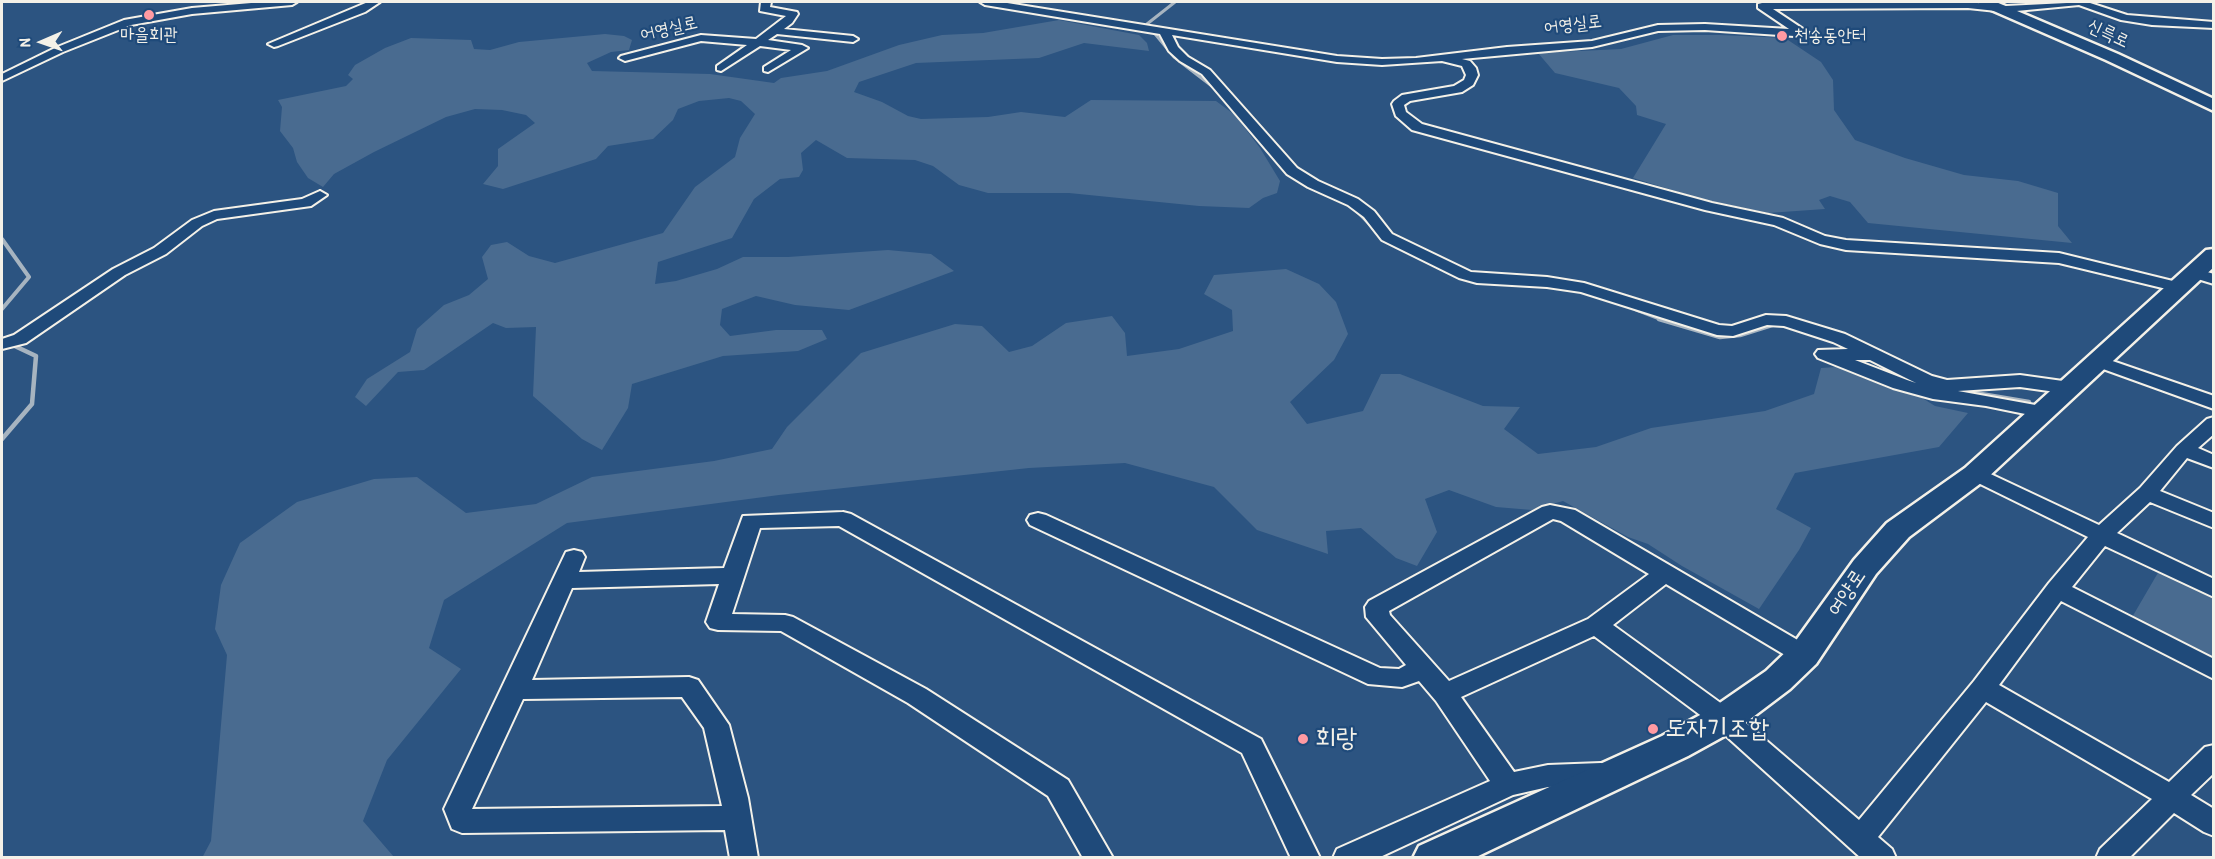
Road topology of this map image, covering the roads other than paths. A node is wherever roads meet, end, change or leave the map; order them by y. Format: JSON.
{"nodes":[{"id":1,"x":292,"y":2,"type":"edge"},
{"id":2,"x":375,"y":2,"type":"edge"},
{"id":3,"x":766,"y":2,"type":"edge"},
{"id":4,"x":985,"y":2,"type":"edge"},
{"id":5,"x":1985,"y":2,"type":"edge"},
{"id":6,"x":2081,"y":2,"type":"edge"},
{"id":7,"x":213,"y":5,"type":"edge"},
{"id":8,"x":2006,"y":9,"type":"junction"},
{"id":9,"x":2214,"y":25,"type":"edge"},
{"id":10,"x":1162,"y":30,"type":"junction"},
{"id":11,"x":773,"y":31,"type":"junction"},
{"id":12,"x":853,"y":39,"type":"dead end"},
{"id":13,"x":757,"y":42,"type":"junction"},
{"id":14,"x":274,"y":44,"type":"dead end"},
{"id":15,"x":625,"y":58,"type":"dead end"},
{"id":16,"x":1439,"y":58,"type":"junction"},
{"id":17,"x":721,"y":68,"type":"dead end"},
{"id":18,"x":768,"y":69,"type":"dead end"},
{"id":19,"x":2,"y":78,"type":"edge"},
{"id":20,"x":2214,"y":106,"type":"edge"},
{"id":21,"x":320,"y":195,"type":"dead end"},
{"id":22,"x":2200,"y":273,"type":"edge"},
{"id":23,"x":2,"y":344,"type":"edge"},
{"id":24,"x":1876,"y":356,"type":"junction"},
{"id":25,"x":2098,"y":361,"type":"junction"},
{"id":26,"x":2070,"y":388,"type":"junction"},
{"id":27,"x":2214,"y":404,"type":"edge"},
{"id":28,"x":2045,"y":412,"type":"junction"},
{"id":29,"x":2214,"y":423,"type":"edge"},
{"id":30,"x":2184,"y":450,"type":"junction"},
{"id":31,"x":2214,"y":462,"type":"edge"},
{"id":32,"x":1975,"y":474,"type":"junction"},
{"id":33,"x":2147,"y":493,"type":"junction"},
{"id":34,"x":1038,"y":520,"type":"dead end"},
{"id":35,"x":2214,"y":521,"type":"edge"},
{"id":36,"x":2102,"y":535,"type":"junction"},
{"id":37,"x":574,"y":557,"type":"dead end"},
{"id":38,"x":1664,"y":574,"type":"junction"},
{"id":39,"x":733,"y":576,"type":"junction"},
{"id":40,"x":564,"y":580,"type":"junction"},
{"id":41,"x":2057,"y":589,"type":"junction"},
{"id":42,"x":2214,"y":589,"type":"edge"},
{"id":43,"x":1596,"y":626,"type":"junction"},
{"id":44,"x":1804,"y":655,"type":"junction"},
{"id":45,"x":1423,"y":668,"type":"junction"},
{"id":46,"x":2214,"y":670,"type":"edge"},
{"id":47,"x":1983,"y":688,"type":"junction"},
{"id":48,"x":515,"y":690,"type":"junction"},
{"id":49,"x":1445,"y":694,"type":"junction"},
{"id":50,"x":1724,"y":719,"type":"junction"},
{"id":51,"x":2214,"y":755,"type":"edge"},
{"id":52,"x":1618,"y":773,"type":"junction"},
{"id":53,"x":1508,"y":786,"type":"junction"},
{"id":54,"x":2172,"y":797,"type":"junction"},
{"id":55,"x":738,"y":818,"type":"junction"},
{"id":56,"x":2214,"y":824,"type":"edge"},
{"id":57,"x":1860,"y":839,"type":"junction"},
{"id":58,"x":744,"y":858,"type":"edge"},
{"id":59,"x":1098,"y":858,"type":"edge"},
{"id":60,"x":1306,"y":858,"type":"edge"},
{"id":61,"x":1347,"y":858,"type":"edge"},
{"id":62,"x":1433,"y":858,"type":"edge"},
{"id":63,"x":1882,"y":858,"type":"edge"},
{"id":64,"x":2110,"y":858,"type":"edge"}],
"edges":[{"from":1,"to":7,"type":"street"},
{"from":2,"to":14,"type":"street"},
{"from":3,"to":11,"type":"street"},
{"from":4,"to":10,"type":"street","name":"어영실로"},
{"from":5,"to":8,"type":"street","name":"신륵로"},
{"from":6,"to":8,"type":"street"},
{"from":6,"to":9,"type":"street"},
{"from":7,"to":19,"type":"street"},
{"from":8,"to":16,"type":"street","name":"어영실로"},
{"from":8,"to":20,"type":"street","name":"신륵로"},
{"from":10,"to":16,"type":"street","name":"어영실로"},
{"from":10,"to":24,"type":"street"},
{"from":11,"to":12,"type":"street"},
{"from":11,"to":13,"type":"street"},
{"from":13,"to":15,"type":"street","name":"어영실로"},
{"from":13,"to":17,"type":"street"},
{"from":13,"to":18,"type":"street","name":"어영실로"},
{"from":16,"to":22,"type":"street"},
{"from":21,"to":23,"type":"street"},
{"from":22,"to":25,"type":"street","name":"여양로"},
{"from":24,"to":26,"type":"street"},
{"from":24,"to":28,"type":"street"},
{"from":25,"to":26,"type":"street","name":"여양로"},
{"from":25,"to":27,"type":"street"},
{"from":26,"to":28,"type":"street","name":"여양로"},
{"from":28,"to":32,"type":"street","name":"여양로"},
{"from":29,"to":30,"type":"street"},
{"from":30,"to":31,"type":"street"},
{"from":30,"to":33,"type":"street"},
{"from":32,"to":36,"type":"street"},
{"from":32,"to":44,"type":"street","name":"여양로"},
{"from":33,"to":35,"type":"street"},
{"from":33,"to":36,"type":"street"},
{"from":34,"to":45,"type":"street"},
{"from":36,"to":41,"type":"street"},
{"from":36,"to":42,"type":"street"},
{"from":37,"to":40,"type":"street"},
{"from":38,"to":43,"type":"street"},
{"from":38,"to":44,"type":"street"},
{"from":38,"to":45,"type":"street"},
{"from":39,"to":40,"type":"street"},
{"from":39,"to":59,"type":"street"},
{"from":39,"to":60,"type":"street"},
{"from":40,"to":48,"type":"street"},
{"from":41,"to":46,"type":"street"},
{"from":41,"to":47,"type":"street"},
{"from":43,"to":49,"type":"street"},
{"from":43,"to":50,"type":"street"},
{"from":44,"to":50,"type":"street","name":"여양로"},
{"from":45,"to":49,"type":"street"},
{"from":47,"to":54,"type":"street"},
{"from":47,"to":57,"type":"street"},
{"from":48,"to":55,"type":"street"},
{"from":48,"to":55,"type":"street"},
{"from":49,"to":53,"type":"street"},
{"from":50,"to":52,"type":"street","name":"여양로"},
{"from":50,"to":57,"type":"street"},
{"from":51,"to":54,"type":"street"},
{"from":52,"to":53,"type":"street"},
{"from":52,"to":62,"type":"street","name":"여양로"},
{"from":53,"to":61,"type":"street"},
{"from":54,"to":56,"type":"street"},
{"from":54,"to":64,"type":"street"},
{"from":55,"to":58,"type":"street"},
{"from":57,"to":63,"type":"street"}]}
